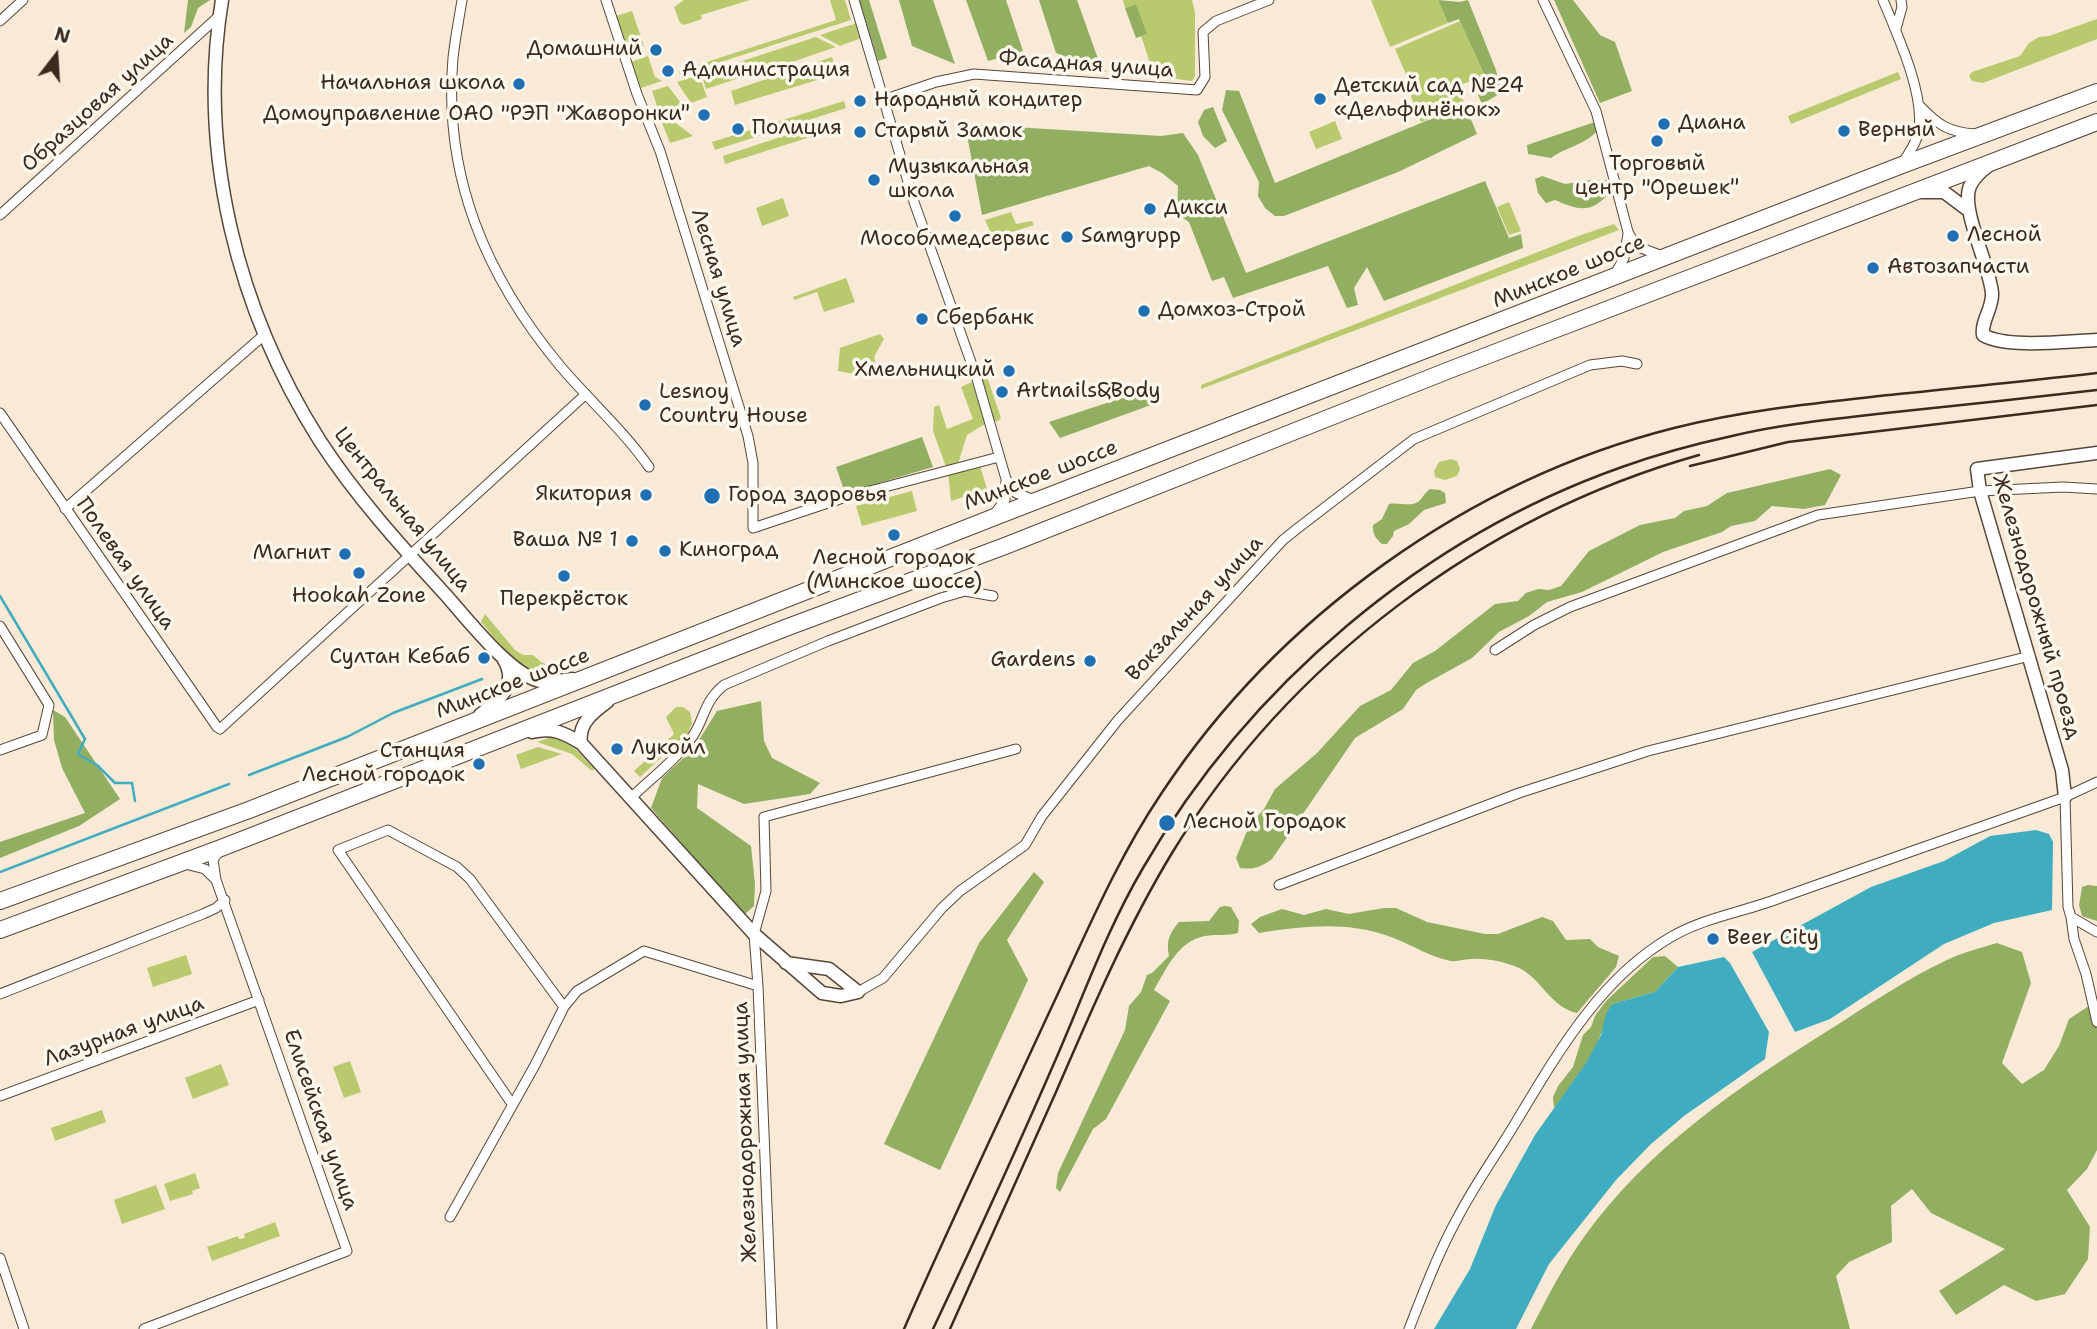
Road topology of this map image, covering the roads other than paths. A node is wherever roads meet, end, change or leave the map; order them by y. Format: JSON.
{"nodes":[{"id":1,"x":23,"y":0,"type":"edge"},
{"id":2,"x":222,"y":0,"type":"edge"},
{"id":3,"x":463,"y":0,"type":"edge"},
{"id":4,"x":606,"y":0,"type":"edge"},
{"id":5,"x":855,"y":0,"type":"edge"},
{"id":6,"x":1269,"y":0,"type":"edge"},
{"id":7,"x":1544,"y":0,"type":"edge"},
{"id":8,"x":1883,"y":0,"type":"edge"},
{"id":9,"x":1901,"y":0,"type":"edge"},
{"id":10,"x":219,"y":16,"type":"junction"},
{"id":11,"x":0,"y":21,"type":"edge"},
{"id":12,"x":1896,"y":29,"type":"junction"},
{"id":13,"x":2097,"y":92,"type":"edge"},
{"id":14,"x":883,"y":100,"type":"junction"},
{"id":15,"x":1919,"y":106,"type":"junction"},
{"id":16,"x":2097,"y":122,"type":"edge"},
{"id":17,"x":1980,"y":135,"type":"junction"},
{"id":18,"x":1994,"y":161,"type":"junction"},
{"id":19,"x":1902,"y":165,"type":"junction"},
{"id":20,"x":1911,"y":194,"type":"junction"},
{"id":21,"x":1968,"y":210,"type":"junction"},
{"id":22,"x":0,"y":215,"type":"edge"},
{"id":23,"x":1628,"y":232,"type":"junction"},
{"id":24,"x":1665,"y":257,"type":"junction"},
{"id":25,"x":1614,"y":276,"type":"junction"},
{"id":26,"x":264,"y":335,"type":"junction"},
{"id":27,"x":2097,"y":340,"type":"edge"},
{"id":28,"x":1637,"y":364,"type":"dead end"},
{"id":29,"x":586,"y":394,"type":"junction"},
{"id":30,"x":0,"y":413,"type":"edge"},
{"id":31,"x":2097,"y":453,"type":"edge"},
{"id":32,"x":999,"y":457,"type":"junction"},
{"id":33,"x":649,"y":467,"type":"dead end"},
{"id":34,"x":1006,"y":479,"type":"junction"},
{"id":35,"x":2097,"y":489,"type":"edge"},
{"id":36,"x":1980,"y":491,"type":"junction"},
{"id":37,"x":1035,"y":501,"type":"junction"},
{"id":38,"x":65,"y":509,"type":"junction"},
{"id":39,"x":992,"y":517,"type":"junction"},
{"id":40,"x":409,"y":554,"type":"junction"},
{"id":41,"x":993,"y":596,"type":"dead end"},
{"id":42,"x":0,"y":626,"type":"edge"},
{"id":43,"x":1495,"y":650,"type":"dead end"},
{"id":44,"x":502,"y":656,"type":"junction"},
{"id":45,"x":2030,"y":656,"type":"junction"},
{"id":46,"x":590,"y":677,"type":"junction"},
{"id":47,"x":623,"y":691,"type":"junction"},
{"id":48,"x":471,"y":723,"type":"junction"},
{"id":49,"x":497,"y":741,"type":"junction"},
{"id":50,"x":582,"y":743,"type":"junction"},
{"id":51,"x":0,"y":750,"type":"edge"},
{"id":52,"x":1016,"y":750,"type":"dead end"},
{"id":53,"x":2097,"y":782,"type":"edge"},
{"id":54,"x":2065,"y":797,"type":"junction"},
{"id":55,"x":631,"y":798,"type":"junction"},
{"id":56,"x":221,"y":848,"type":"junction"},
{"id":57,"x":180,"y":864,"type":"junction"},
{"id":58,"x":216,"y":880,"type":"junction"},
{"id":59,"x":1279,"y":885,"type":"dead end"},
{"id":60,"x":225,"y":900,"type":"junction"},
{"id":61,"x":0,"y":901,"type":"edge"},
{"id":62,"x":2071,"y":917,"type":"junction"},
{"id":63,"x":0,"y":930,"type":"edge"},
{"id":64,"x":2097,"y":932,"type":"edge"},
{"id":65,"x":754,"y":934,"type":"junction"},
{"id":66,"x":786,"y":963,"type":"junction"},
{"id":67,"x":758,"y":986,"type":"junction"},
{"id":68,"x":858,"y":992,"type":"junction"},
{"id":69,"x":0,"y":994,"type":"edge"},
{"id":70,"x":259,"y":1000,"type":"junction"},
{"id":71,"x":564,"y":1007,"type":"junction"},
{"id":72,"x":2097,"y":1022,"type":"edge"},
{"id":73,"x":0,"y":1096,"type":"edge"},
{"id":74,"x":512,"y":1104,"type":"junction"},
{"id":75,"x":450,"y":1217,"type":"dead end"},
{"id":76,"x":0,"y":1258,"type":"edge"},
{"id":77,"x":24,"y":1329,"type":"edge"},
{"id":78,"x":144,"y":1329,"type":"edge"},
{"id":79,"x":772,"y":1329,"type":"edge"},
{"id":80,"x":1409,"y":1329,"type":"edge"}],
"edges":[{"from":1,"to":11,"type":"street"},
{"from":2,"to":10,"type":"street","name":"Центральная улица"},
{"from":3,"to":29,"type":"street"},
{"from":4,"to":32,"type":"street","name":"Лесная улица"},
{"from":5,"to":14,"type":"street"},
{"from":6,"to":14,"type":"street","name":"Фасадная улица"},
{"from":7,"to":23,"type":"street"},
{"from":8,"to":12,"type":"street"},
{"from":9,"to":12,"type":"street"},
{"from":10,"to":22,"type":"street","name":"Образцовая улица"},
{"from":10,"to":26,"type":"street","name":"Центральная улица"},
{"from":12,"to":15,"type":"street"},
{"from":13,"to":17,"type":"highway","name":"Минское шоссе"},
{"from":14,"to":32,"type":"street"},
{"from":15,"to":17,"type":"street"},
{"from":15,"to":19,"type":"street"},
{"from":16,"to":18,"type":"highway"},
{"from":17,"to":19,"type":"highway","name":"Минское шоссе"},
{"from":18,"to":20,"type":"highway"},
{"from":18,"to":21,"type":"street"},
{"from":19,"to":24,"type":"highway","name":"Минское шоссе"},
{"from":20,"to":21,"type":"street"},
{"from":20,"to":47,"type":"highway"},
{"from":21,"to":27,"type":"street"},
{"from":23,"to":24,"type":"street"},
{"from":23,"to":25,"type":"street"},
{"from":24,"to":25,"type":"highway","name":"Минское шоссе"},
{"from":25,"to":37,"type":"highway","name":"Минское шоссе"},
{"from":26,"to":38,"type":"street"},
{"from":26,"to":40,"type":"street","name":"Центральная улица"},
{"from":28,"to":68,"type":"street","name":"Вокзальная улица"},
{"from":29,"to":33,"type":"street"},
{"from":29,"to":40,"type":"street"},
{"from":30,"to":38,"type":"street","name":"Полевая улица"},
{"from":31,"to":36,"type":"street","name":"Железнодорожный проезд"},
{"from":32,"to":34,"type":"street"},
{"from":34,"to":37,"type":"street"},
{"from":34,"to":39,"type":"street"},
{"from":35,"to":36,"type":"street"},
{"from":36,"to":43,"type":"street"},
{"from":36,"to":45,"type":"street","name":"Железнодорожный проезд"},
{"from":37,"to":39,"type":"highway","name":"Минское шоссе"},
{"from":38,"to":40,"type":"street","name":"Полевая улица"},
{"from":39,"to":46,"type":"highway","name":"Минское шоссе"},
{"from":40,"to":44,"type":"street","name":"Центральная улица"},
{"from":41,"to":55,"type":"street"},
{"from":42,"to":51,"type":"street"},
{"from":44,"to":46,"type":"street","name":"Центральная улица"},
{"from":44,"to":48,"type":"street"},
{"from":45,"to":54,"type":"street","name":"Железнодорожный проезд"},
{"from":45,"to":59,"type":"street"},
{"from":46,"to":48,"type":"highway","name":"Минское шоссе"},
{"from":47,"to":49,"type":"highway"},
{"from":47,"to":50,"type":"street"},
{"from":48,"to":61,"type":"highway","name":"Минское шоссе"},
{"from":49,"to":50,"type":"street"},
{"from":49,"to":56,"type":"highway"},
{"from":50,"to":55,"type":"street"},
{"from":52,"to":65,"type":"street","name":"Железнодорожная улица"},
{"from":53,"to":54,"type":"street"},
{"from":54,"to":62,"type":"street"},
{"from":54,"to":80,"type":"street"},
{"from":55,"to":65,"type":"street"},
{"from":56,"to":57,"type":"highway"},
{"from":56,"to":58,"type":"street"},
{"from":57,"to":58,"type":"street"},
{"from":57,"to":63,"type":"highway"},
{"from":58,"to":60,"type":"street","name":"Елисейская улица"},
{"from":60,"to":69,"type":"street"},
{"from":60,"to":70,"type":"street","name":"Елисейская улица"},
{"from":62,"to":64,"type":"street"},
{"from":62,"to":72,"type":"street"},
{"from":65,"to":66,"type":"street"},
{"from":65,"to":67,"type":"street","name":"Железнодорожная улица"},
{"from":66,"to":68,"type":"street"},
{"from":66,"to":68,"type":"street"},
{"from":67,"to":71,"type":"street"},
{"from":67,"to":79,"type":"street","name":"Железнодорожная улица"},
{"from":70,"to":73,"type":"street","name":"Лазурная улица"},
{"from":70,"to":78,"type":"street","name":"Елисейская улица"},
{"from":71,"to":74,"type":"street"},
{"from":71,"to":74,"type":"street"},
{"from":74,"to":75,"type":"street"},
{"from":76,"to":77,"type":"street"}]}
